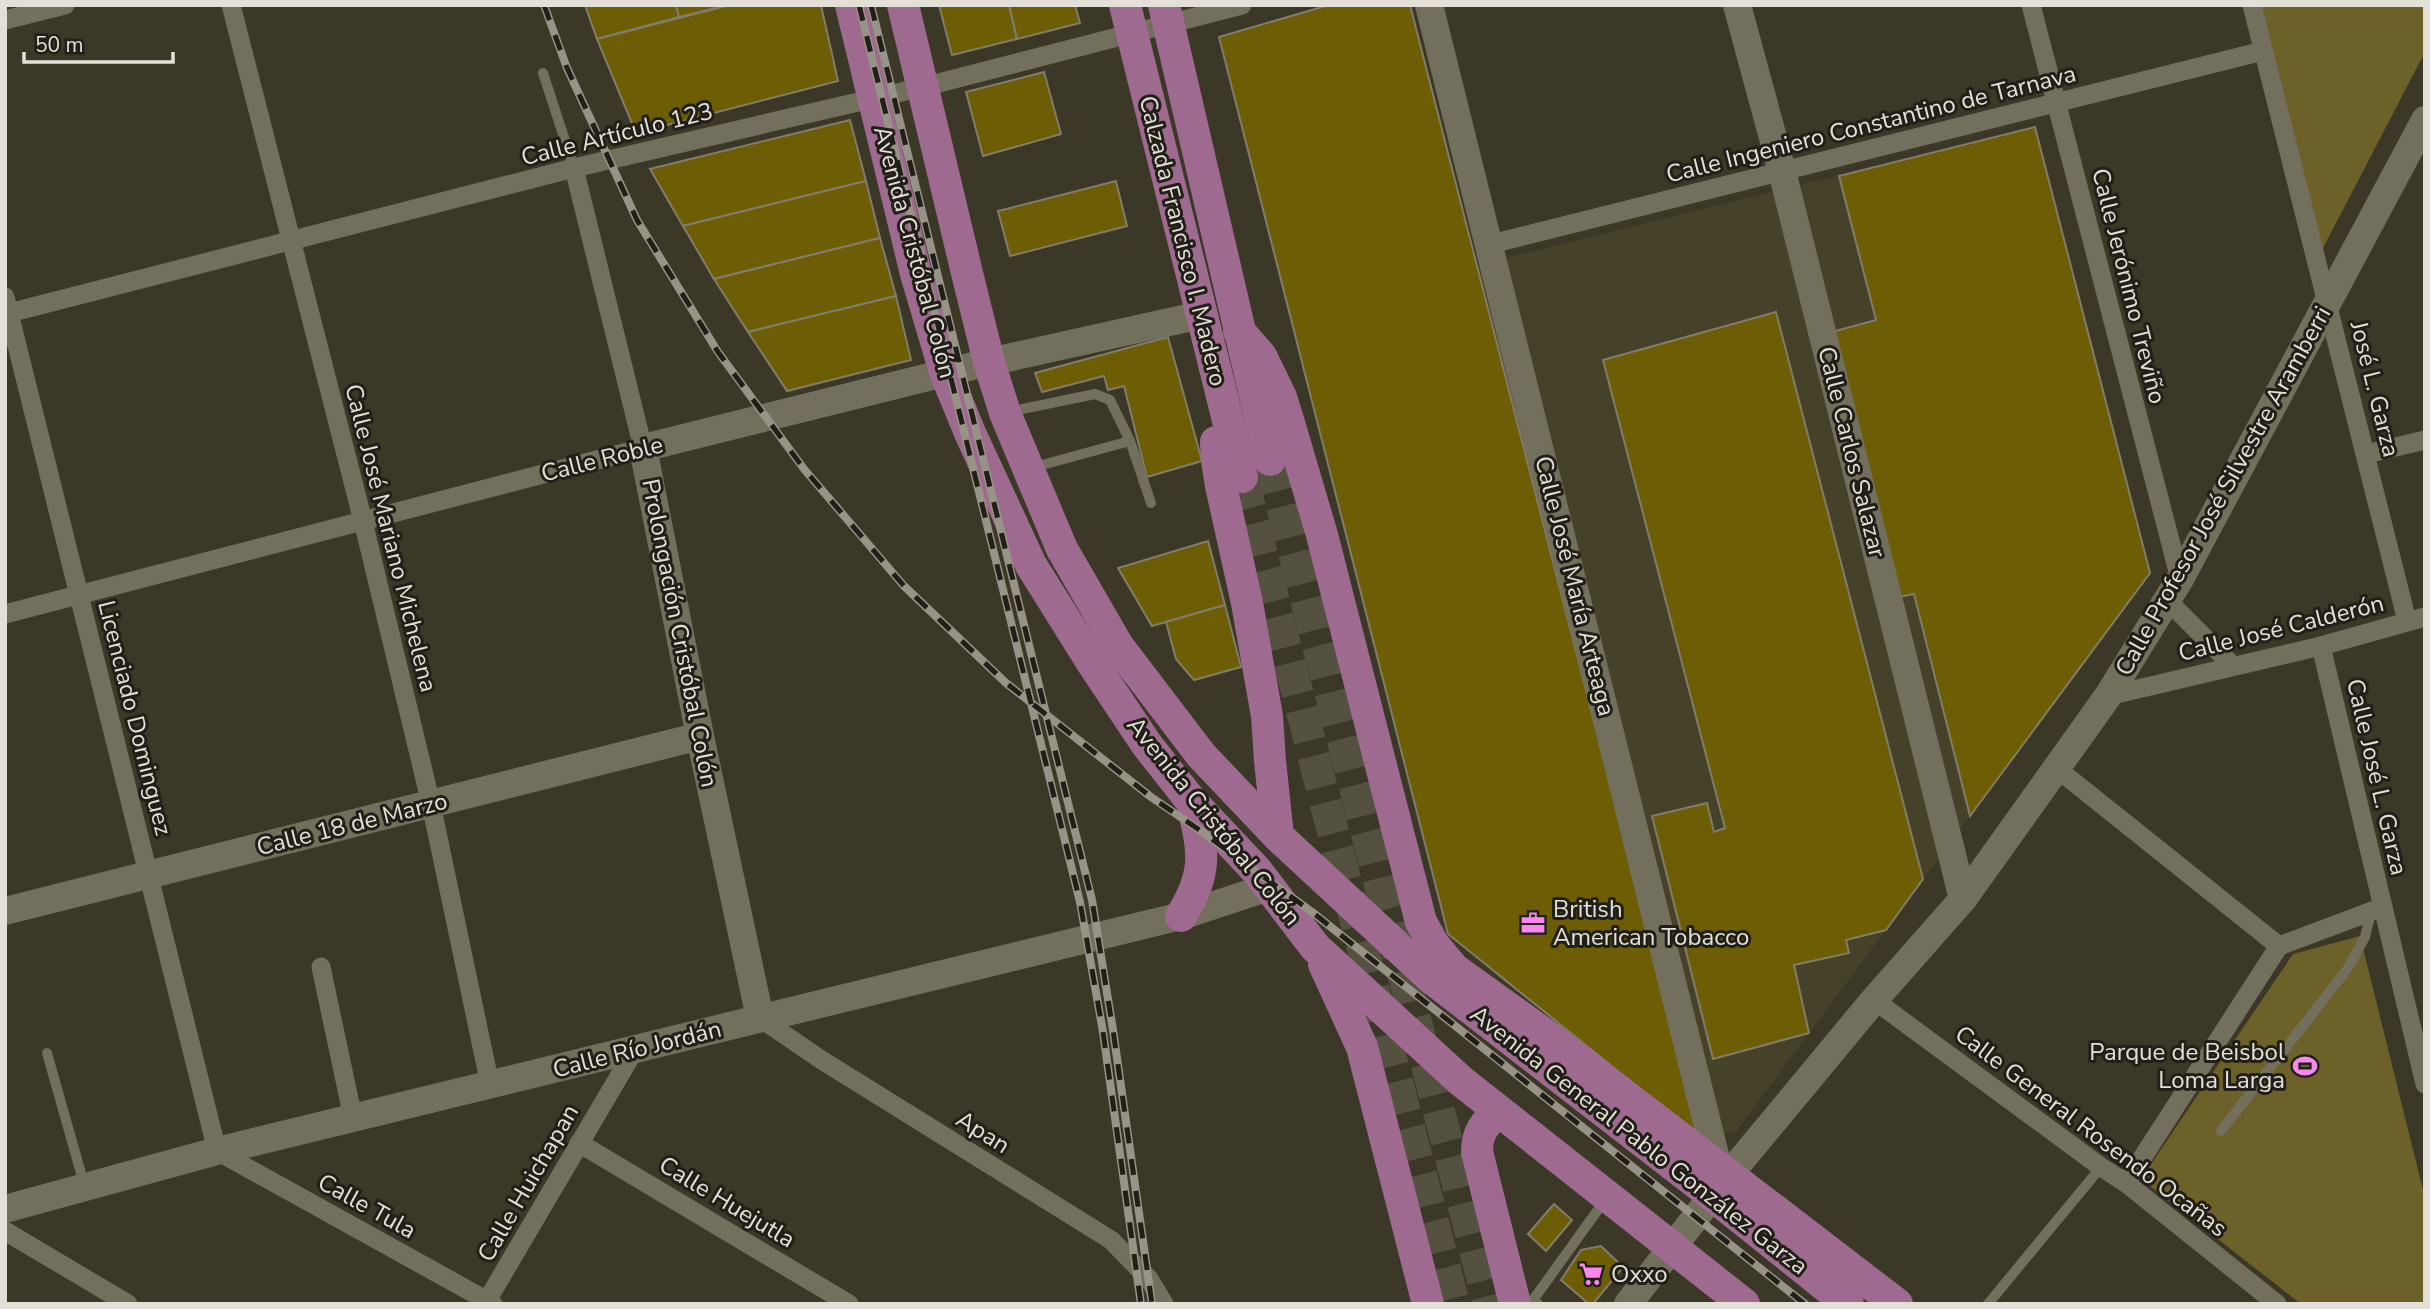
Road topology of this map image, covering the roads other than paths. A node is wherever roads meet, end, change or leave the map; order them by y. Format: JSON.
{"nodes":[{"id":1,"x":65,"y":5,"type":"edge"},
{"id":2,"x":231,"y":5,"type":"edge"},
{"id":3,"x":851,"y":5,"type":"edge"},
{"id":4,"x":903,"y":5,"type":"edge"},
{"id":5,"x":1242,"y":5,"type":"edge"},
{"id":6,"x":1429,"y":5,"type":"edge"},
{"id":7,"x":1737,"y":5,"type":"edge"},
{"id":8,"x":2031,"y":5,"type":"edge"},
{"id":9,"x":2252,"y":5,"type":"edge"},
{"id":10,"x":1167,"y":11,"type":"edge"},
{"id":11,"x":1128,"y":19,"type":"edge"},
{"id":12,"x":5,"y":20,"type":"edge"},
{"id":13,"x":2263,"y":51,"type":"junction"},
{"id":14,"x":543,"y":73,"type":"dead end"},
{"id":15,"x":923,"y":87,"type":"junction"},
{"id":16,"x":874,"y":98,"type":"junction"},
{"id":17,"x":2056,"y":102,"type":"junction"},
{"id":18,"x":2425,"y":120,"type":"edge"},
{"id":19,"x":2415,"y":156,"type":"edge"},
{"id":20,"x":574,"y":168,"type":"junction"},
{"id":21,"x":1782,"y":171,"type":"junction"},
{"id":22,"x":292,"y":242,"type":"junction"},
{"id":23,"x":1490,"y":244,"type":"junction"},
{"id":24,"x":2329,"y":304,"type":"junction"},
{"id":25,"x":7,"y":308,"type":"edge"},
{"id":26,"x":1201,"y":315,"type":"junction"},
{"id":27,"x":1239,"y":331,"type":"junction"},
{"id":28,"x":989,"y":362,"type":"junction"},
{"id":29,"x":945,"y":372,"type":"junction"},
{"id":30,"x":1223,"y":402,"type":"junction"},
{"id":31,"x":1005,"y":413,"type":"junction"},
{"id":32,"x":2425,"y":440,"type":"edge"},
{"id":33,"x":1130,"y":441,"type":"junction"},
{"id":34,"x":643,"y":449,"type":"junction"},
{"id":35,"x":2366,"y":454,"type":"junction"},
{"id":36,"x":1270,"y":460,"type":"tunnel mouth"},
{"id":37,"x":1027,"y":470,"type":"junction"},
{"id":38,"x":1242,"y":477,"type":"tunnel mouth"},
{"id":39,"x":1151,"y":503,"type":"dead end"},
{"id":40,"x":363,"y":521,"type":"junction"},
{"id":41,"x":2173,"y":590,"type":"junction"},
{"id":42,"x":80,"y":595,"type":"junction"},
{"id":43,"x":5,"y":614,"type":"edge"},
{"id":44,"x":2416,"y":619,"type":"edge"},
{"id":45,"x":2321,"y":646,"type":"junction"},
{"id":46,"x":1104,"y":654,"type":"junction"},
{"id":47,"x":2232,"y":666,"type":"junction"},
{"id":48,"x":2108,"y":696,"type":"junction"},
{"id":49,"x":700,"y":736,"type":"junction"},
{"id":50,"x":2056,"y":767,"type":"junction"},
{"id":51,"x":1192,"y":802,"type":"junction"},
{"id":52,"x":431,"y":804,"type":"junction"},
{"id":53,"x":1278,"y":836,"type":"junction"},
{"id":54,"x":148,"y":875,"type":"junction"},
{"id":55,"x":1269,"y":887,"type":"junction"},
{"id":56,"x":1964,"y":899,"type":"junction"},
{"id":57,"x":2377,"y":909,"type":"junction"},
{"id":58,"x":5,"y":911,"type":"edge"},
{"id":59,"x":1181,"y":916,"type":"junction"},
{"id":60,"x":2279,"y":946,"type":"junction"},
{"id":61,"x":1315,"y":947,"type":"junction"},
{"id":62,"x":321,"y":967,"type":"dead end"},
{"id":63,"x":1430,"y":976,"type":"joint"},
{"id":64,"x":1874,"y":1000,"type":"junction"},
{"id":65,"x":760,"y":1018,"type":"junction"},
{"id":66,"x":634,"y":1051,"type":"junction"},
{"id":67,"x":47,"y":1053,"type":"dead end"},
{"id":68,"x":2425,"y":1084,"type":"edge"},
{"id":69,"x":490,"y":1085,"type":"junction"},
{"id":70,"x":1499,"y":1112,"type":"junction"},
{"id":71,"x":353,"y":1118,"type":"junction"},
{"id":72,"x":2221,"y":1131,"type":"dead end"},
{"id":73,"x":579,"y":1143,"type":"junction"},
{"id":74,"x":217,"y":1151,"type":"junction"},
{"id":75,"x":2101,"y":1167,"type":"junction"},
{"id":76,"x":1720,"y":1179,"type":"junction"},
{"id":77,"x":2126,"y":1183,"type":"junction"},
{"id":78,"x":85,"y":1187,"type":"junction"},
{"id":79,"x":1607,"y":1197,"type":"junction"},
{"id":80,"x":5,"y":1209,"type":"edge"},
{"id":81,"x":5,"y":1231,"type":"edge"},
{"id":82,"x":1672,"y":1248,"type":"junction"},
{"id":83,"x":488,"y":1303,"type":"edge"},
{"id":84,"x":1529,"y":1303,"type":"edge"},
{"id":85,"x":128,"y":1304,"type":"edge"},
{"id":86,"x":849,"y":1304,"type":"edge"},
{"id":87,"x":1164,"y":1304,"type":"edge"},
{"id":88,"x":1428,"y":1304,"type":"edge"},
{"id":89,"x":1628,"y":1304,"type":"edge"},
{"id":90,"x":1744,"y":1304,"type":"edge"},
{"id":91,"x":1848,"y":1304,"type":"edge"},
{"id":92,"x":1897,"y":1304,"type":"edge"},
{"id":93,"x":1988,"y":1304,"type":"edge"},
{"id":94,"x":2277,"y":1304,"type":"edge"}],
"edges":[{"from":1,"to":12,"type":"street"},
{"from":2,"to":22,"type":"street","name":"Calle José Mariano Michelena"},
{"from":3,"to":16,"type":"main road","name":"Avenida Cristóbal Colón"},
{"from":4,"to":15,"type":"main road","name":"Avenida Cristóbal Colón"},
{"from":5,"to":10,"type":"street","name":"Calle Artículo 123"},
{"from":6,"to":23,"type":"street","name":"Calle José María Arteaga"},
{"from":7,"to":21,"type":"street","name":"Calle Carlos Salazar"},
{"from":8,"to":17,"type":"street","name":"Calle Jerónimo Treviño"},
{"from":9,"to":13,"type":"street","name":"José L. Garza"},
{"from":10,"to":11,"type":"street","name":"Calle Artículo 123"},
{"from":10,"to":27,"type":"main road","name":"Calzada Francisco I. Madero"},
{"from":11,"to":15,"type":"street","name":"Calle Artículo 123"},
{"from":11,"to":26,"type":"main road","name":"Calzada Francisco I. Madero"},
{"from":13,"to":17,"type":"street","name":"Calle Ingeniero Constantino de Tarnava"},
{"from":13,"to":24,"type":"street","name":"José L. Garza"},
{"from":14,"to":20,"type":"lane"},
{"from":15,"to":16,"type":"street","name":"Calle Artículo 123"},
{"from":15,"to":28,"type":"main road","name":"Avenida Cristóbal Colón"},
{"from":16,"to":20,"type":"street","name":"Calle Artículo 123"},
{"from":16,"to":29,"type":"main road","name":"Avenida Cristóbal Colón"},
{"from":17,"to":21,"type":"street","name":"Calle Ingeniero Constantino de Tarnava"},
{"from":17,"to":41,"type":"street","name":"Calle Jerónimo Treviño"},
{"from":18,"to":19,"type":"street","name":"Calle Profesor José Silvestre Aramberri"},
{"from":19,"to":24,"type":"street","name":"Calle Profesor José Silvestre Aramberri"},
{"from":20,"to":22,"type":"street","name":"Calle Artículo 123"},
{"from":20,"to":34,"type":"street","name":"Prolongación Cristóbal Colón"},
{"from":21,"to":23,"type":"street","name":"Calle Ingeniero Constantino de Tarnava"},
{"from":21,"to":56,"type":"street","name":"Calle Carlos Salazar"},
{"from":22,"to":25,"type":"street","name":"Calle Artículo 123"},
{"from":22,"to":40,"type":"street","name":"Calle José Mariano Michelena"},
{"from":23,"to":76,"type":"street","name":"Calle José María Arteaga"},
{"from":24,"to":35,"type":"street","name":"José L. Garza"},
{"from":24,"to":41,"type":"street","name":"Calle Profesor José Silvestre Aramberri"},
{"from":25,"to":42,"type":"street","name":"Licenciado Dominguez"},
{"from":26,"to":28,"type":"street","name":"Calle Roble"},
{"from":26,"to":30,"type":"main road","name":"Calzada Francisco I. Madero"},
{"from":27,"to":36,"type":"main road","name":"Calzada Francisco I. Madero"},
{"from":27,"to":76,"type":"main road"},
{"from":28,"to":29,"type":"street","name":"Calle Roble"},
{"from":28,"to":31,"type":"main road","name":"Avenida Cristóbal Colón"},
{"from":29,"to":34,"type":"street","name":"Calle Roble"},
{"from":29,"to":46,"type":"main road","name":"Avenida Cristóbal Colón"},
{"from":30,"to":38,"type":"main road","name":"Calzada Francisco I. Madero"},
{"from":30,"to":53,"type":"main road"},
{"from":31,"to":33,"type":"lane"},
{"from":31,"to":37,"type":"main road","name":"Avenida Cristóbal Colón"},
{"from":32,"to":35,"type":"street"},
{"from":33,"to":37,"type":"lane"},
{"from":33,"to":39,"type":"lane"},
{"from":34,"to":40,"type":"street","name":"Calle Roble"},
{"from":34,"to":49,"type":"street","name":"Prolongación Cristóbal Colón"},
{"from":35,"to":44,"type":"street","name":"José L. Garza"},
{"from":37,"to":46,"type":"main road","name":"Avenida Cristóbal Colón"},
{"from":40,"to":42,"type":"street","name":"Calle Roble"},
{"from":40,"to":52,"type":"street","name":"Calle José Mariano Michelena"},
{"from":41,"to":47,"type":"street"},
{"from":41,"to":48,"type":"street","name":"Calle Profesor José Silvestre Aramberri"},
{"from":42,"to":43,"type":"street","name":"Calle Roble"},
{"from":42,"to":54,"type":"street","name":"Licenciado Dominguez"},
{"from":44,"to":45,"type":"street","name":"Calle José Calderón"},
{"from":45,"to":47,"type":"street","name":"Calle José Calderón"},
{"from":45,"to":57,"type":"street","name":"Calle José L. Garza"},
{"from":46,"to":51,"type":"main road","name":"Avenida Cristóbal Colón"},
{"from":46,"to":53,"type":"main road","name":"Avenida Cristóbal Colón"},
{"from":47,"to":48,"type":"street","name":"Calle José Calderón"},
{"from":48,"to":50,"type":"street","name":"Calle Profesor José Silvestre Aramberri"},
{"from":49,"to":52,"type":"street","name":"Calle 18 de Marzo"},
{"from":49,"to":65,"type":"street","name":"Prolongación Cristóbal Colón"},
{"from":50,"to":56,"type":"street","name":"Calle Profesor José Silvestre Aramberri"},
{"from":50,"to":60,"type":"street"},
{"from":51,"to":55,"type":"main road","name":"Avenida Cristóbal Colón"},
{"from":51,"to":59,"type":"main road"},
{"from":52,"to":54,"type":"street","name":"Calle 18 de Marzo"},
{"from":52,"to":69,"type":"street","name":"Calle José Mariano Michelena"},
{"from":53,"to":63,"type":"main road","name":"Avenida Cristóbal Colón"},
{"from":54,"to":58,"type":"street","name":"Calle 18 de Marzo"},
{"from":54,"to":74,"type":"street","name":"Licenciado Dominguez"},
{"from":55,"to":59,"type":"street","name":"Calle Río Jordán"},
{"from":55,"to":61,"type":"main road","name":"Avenida Cristóbal Colón"},
{"from":56,"to":64,"type":"street","name":"Calle Profesor José Silvestre Aramberri"},
{"from":57,"to":60,"type":"street"},
{"from":57,"to":68,"type":"street","name":"Calle José L. Garza"},
{"from":57,"to":72,"type":"lane"},
{"from":59,"to":65,"type":"street","name":"Calle Río Jordán"},
{"from":60,"to":77,"type":"street"},
{"from":61,"to":70,"type":"main road","name":"Avenida Cristóbal Colón"},
{"from":61,"to":88,"type":"main road"},
{"from":62,"to":71,"type":"street"},
{"from":63,"to":76,"type":"main road","name":"Avenida General Pablo González Garza"},
{"from":64,"to":75,"type":"street","name":"Calle General Rosendo Ocañas"},
{"from":64,"to":76,"type":"street","name":"Calle Profesor José Silvestre Aramberri"},
{"from":65,"to":66,"type":"street","name":"Calle Río Jordán"},
{"from":65,"to":87,"type":"street","name":"Apan"},
{"from":66,"to":69,"type":"street","name":"Calle Río Jordán"},
{"from":66,"to":73,"type":"street","name":"Calle Huichapan"},
{"from":67,"to":78,"type":"lane"},
{"from":69,"to":71,"type":"street","name":"Calle Río Jordán"},
{"from":70,"to":79,"type":"main road"},
{"from":70,"to":84,"type":"main road"},
{"from":71,"to":74,"type":"street","name":"Calle Río Jordán"},
{"from":73,"to":83,"type":"street","name":"Calle Huichapan"},
{"from":73,"to":86,"type":"street","name":"Calle Huejutla"},
{"from":74,"to":78,"type":"street","name":"Calle Río Jordán"},
{"from":74,"to":83,"type":"street","name":"Calle Tula"},
{"from":75,"to":77,"type":"street","name":"Calle General Rosendo Ocañas"},
{"from":75,"to":93,"type":"lane"},
{"from":76,"to":82,"type":"street","name":"Calle Profesor José Silvestre Aramberri"},
{"from":76,"to":91,"type":"main road","name":"Avenida General Pablo González Garza"},
{"from":76,"to":92,"type":"main road","name":"Avenida General Pablo González Garza"},
{"from":77,"to":94,"type":"street","name":"Calle General Rosendo Ocañas"},
{"from":78,"to":80,"type":"street","name":"Calle Río Jordán"},
{"from":79,"to":82,"type":"main road"},
{"from":79,"to":84,"type":"lane"},
{"from":81,"to":85,"type":"street"},
{"from":82,"to":89,"type":"street","name":"Calle Profesor José Silvestre Aramberri"},
{"from":82,"to":90,"type":"main road"}]}
